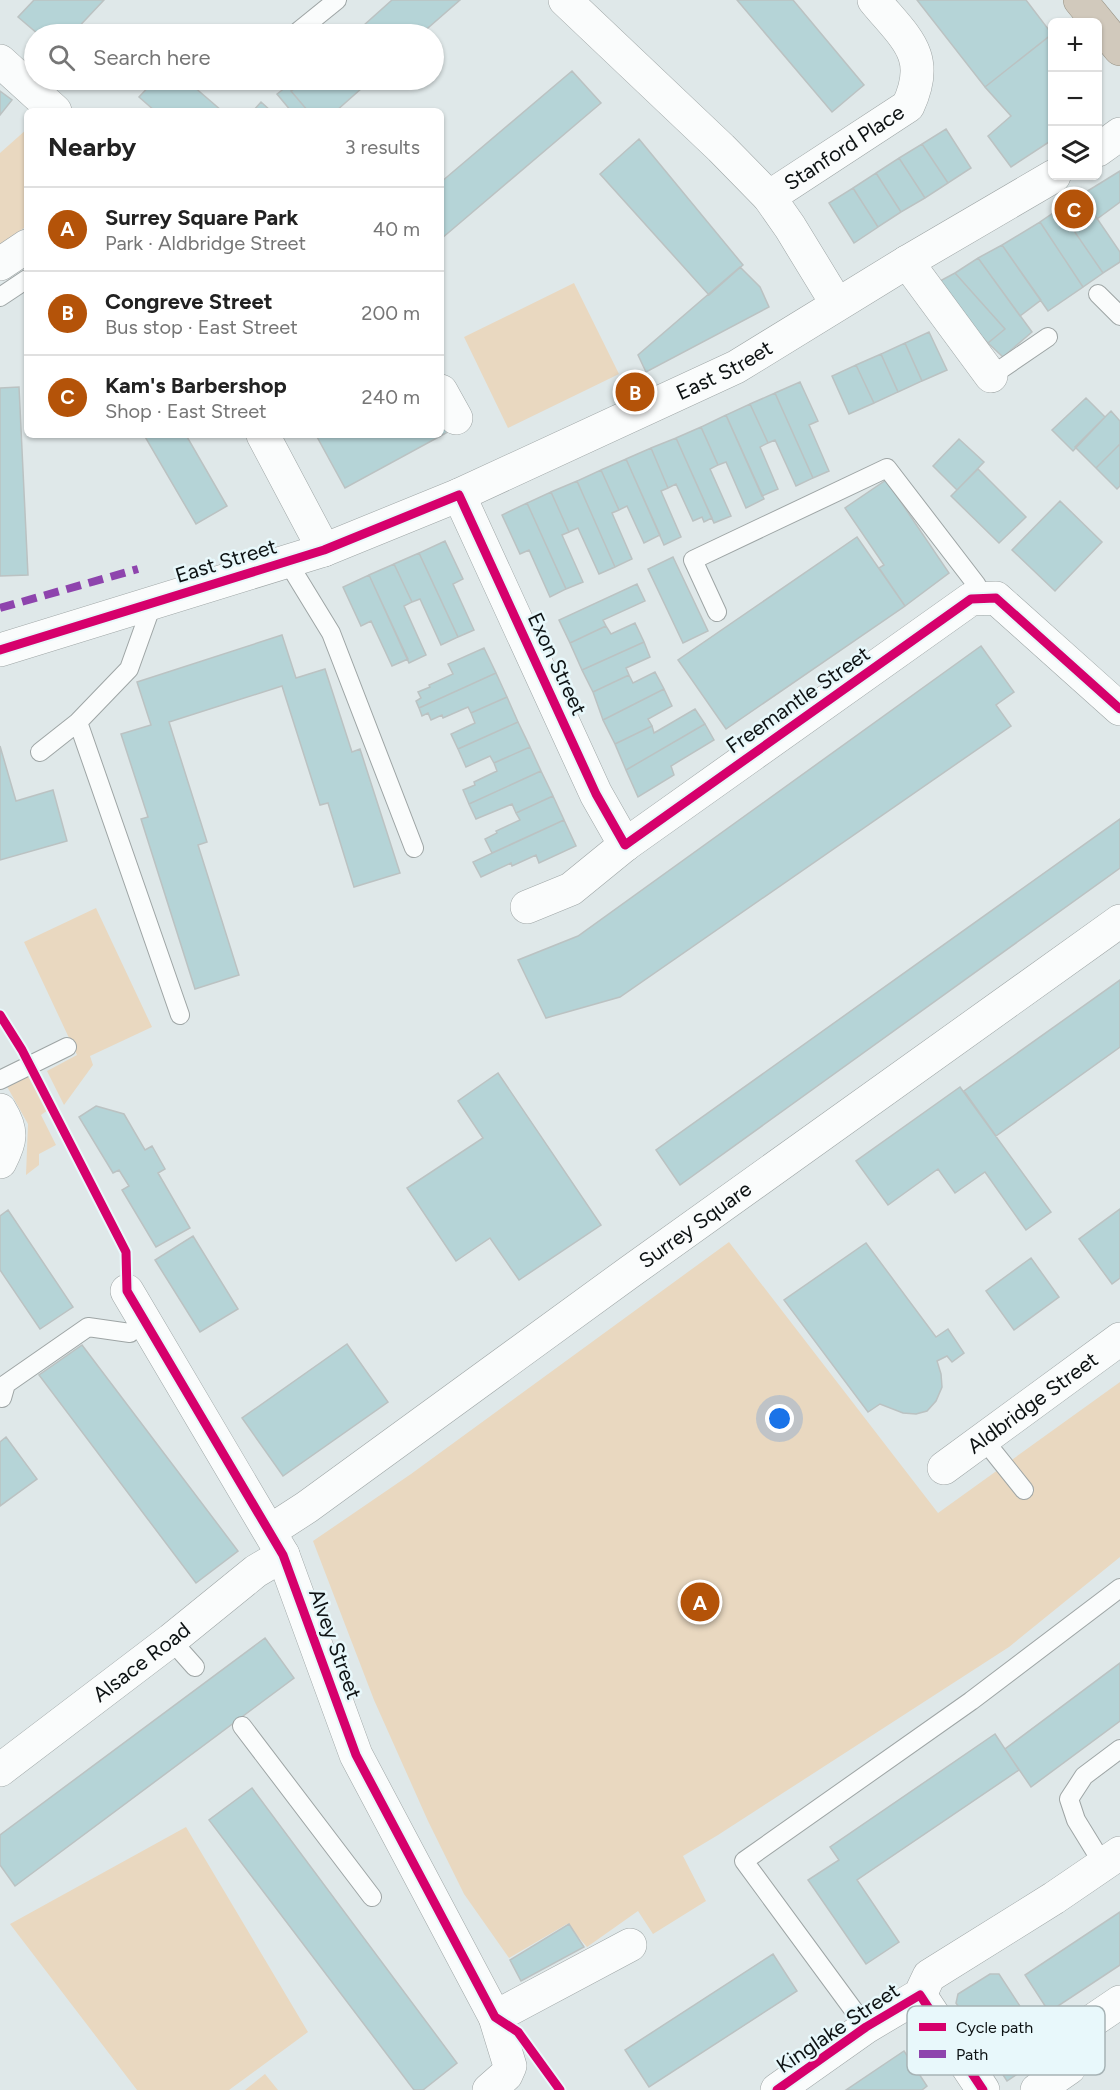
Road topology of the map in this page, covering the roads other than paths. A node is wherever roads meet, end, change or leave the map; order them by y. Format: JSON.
{"nodes":[{"id":1,"x":337,"y":0,"type":"edge"},
{"id":2,"x":565,"y":0,"type":"edge"},
{"id":3,"x":874,"y":0,"type":"edge"},
{"id":4,"x":1080,"y":0,"type":"edge"},
{"id":5,"x":307,"y":24,"type":"edge"},
{"id":6,"x":1120,"y":50,"type":"edge"},
{"id":7,"x":0,"y":61,"type":"edge"},
{"id":8,"x":24,"y":83,"type":"edge"},
{"id":9,"x":32,"y":90,"type":"edge"},
{"id":10,"x":52,"y":108,"type":"edge"},
{"id":11,"x":1120,"y":134,"type":"edge"},
{"id":12,"x":1102,"y":147,"type":"edge"},
{"id":13,"x":1048,"y":180,"type":"edge"},
{"id":14,"x":769,"y":197,"type":"junction"},
{"id":15,"x":24,"y":248,"type":"edge"},
{"id":16,"x":907,"y":262,"type":"junction"},
{"id":17,"x":0,"y":264,"type":"edge"},
{"id":18,"x":24,"y":281,"type":"edge"},
{"id":19,"x":1098,"y":294,"type":"dead end"},
{"id":20,"x":0,"y":297,"type":"edge"},
{"id":21,"x":837,"y":304,"type":"junction"},
{"id":22,"x":1120,"y":316,"type":"edge"},
{"id":23,"x":1048,"y":337,"type":"dead end"},
{"id":24,"x":991,"y":376,"type":"joint"},
{"id":25,"x":265,"y":438,"type":"edge"},
{"id":26,"x":459,"y":495,"type":"junction"},
{"id":27,"x":324,"y":550,"type":"junction"},
{"id":28,"x":287,"y":561,"type":"junction"},
{"id":29,"x":990,"y":598,"type":"junction"},
{"id":30,"x":153,"y":602,"type":"junction"},
{"id":31,"x":717,"y":612,"type":"dead end"},
{"id":32,"x":0,"y":650,"type":"edge"},
{"id":33,"x":1120,"y":709,"type":"edge"},
{"id":34,"x":78,"y":722,"type":"junction"},
{"id":35,"x":40,"y":752,"type":"dead end"},
{"id":36,"x":625,"y":845,"type":"junction"},
{"id":37,"x":414,"y":848,"type":"dead end"},
{"id":38,"x":526,"y":907,"type":"dead end"},
{"id":39,"x":1120,"y":921,"type":"edge"},
{"id":40,"x":180,"y":1015,"type":"dead end"},
{"id":41,"x":68,"y":1047,"type":"dead end"},
{"id":42,"x":0,"y":1080,"type":"edge"},
{"id":43,"x":0,"y":1110,"type":"edge"},
{"id":44,"x":0,"y":1162,"type":"edge"},
{"id":45,"x":127,"y":1291,"type":"dead end"},
{"id":46,"x":143,"y":1319,"type":"junction"},
{"id":47,"x":1120,"y":1339,"type":"edge"},
{"id":48,"x":3,"y":1398,"type":"dead end"},
{"id":49,"x":984,"y":1440,"type":"junction"},
{"id":50,"x":944,"y":1468,"type":"dead end"},
{"id":51,"x":1024,"y":1490,"type":"dead end"},
{"id":52,"x":277,"y":1543,"type":"junction"},
{"id":53,"x":1120,"y":1588,"type":"edge"},
{"id":54,"x":171,"y":1640,"type":"junction"},
{"id":55,"x":195,"y":1667,"type":"dead end"},
{"id":56,"x":242,"y":1726,"type":"dead end"},
{"id":57,"x":1120,"y":1749,"type":"edge"},
{"id":58,"x":0,"y":1770,"type":"edge"},
{"id":59,"x":1112,"y":1859,"type":"edge"},
{"id":60,"x":372,"y":1897,"type":"dead end"},
{"id":61,"x":630,"y":1945,"type":"dead end"},
{"id":62,"x":920,"y":1995,"type":"junction"},
{"id":63,"x":1120,"y":2002,"type":"edge"},
{"id":64,"x":927,"y":2006,"type":"edge"},
{"id":65,"x":1105,"y":2012,"type":"edge"},
{"id":66,"x":495,"y":2018,"type":"junction"},
{"id":67,"x":866,"y":2027,"type":"junction"},
{"id":68,"x":973,"y":2075,"type":"edge"},
{"id":69,"x":1059,"y":2075,"type":"edge"},
{"id":70,"x":489,"y":2090,"type":"edge"},
{"id":71,"x":777,"y":2090,"type":"edge"},
{"id":72,"x":983,"y":2090,"type":"edge"},
{"id":73,"x":1037,"y":2090,"type":"edge"}],
"edges":[{"from":1,"to":5,"type":"lane"},
{"from":2,"to":14,"type":"street"},
{"from":3,"to":14,"type":"street","name":"Stanford Place"},
{"from":4,"to":6,"type":"highway"},
{"from":7,"to":8,"type":"street"},
{"from":9,"to":10,"type":"street"},
{"from":11,"to":12,"type":"street"},
{"from":13,"to":16,"type":"street","name":"East Street"},
{"from":14,"to":21,"type":"street"},
{"from":15,"to":17,"type":"street"},
{"from":16,"to":21,"type":"street","name":"East Street"},
{"from":16,"to":24,"type":"street"},
{"from":18,"to":20,"type":"lane"},
{"from":19,"to":22,"type":"lane"},
{"from":21,"to":26,"type":"street","name":"East Street"},
{"from":23,"to":24,"type":"lane"},
{"from":25,"to":27,"type":"street"},
{"from":26,"to":27,"type":"street","name":"East Street"},
{"from":26,"to":36,"type":"street","name":"Exon Street"},
{"from":27,"to":28,"type":"street","name":"East Street"},
{"from":28,"to":30,"type":"street","name":"East Street"},
{"from":28,"to":37,"type":"lane"},
{"from":29,"to":31,"type":"lane"},
{"from":29,"to":33,"type":"street"},
{"from":29,"to":36,"type":"street","name":"Freemantle Street"},
{"from":30,"to":32,"type":"street","name":"East Street"},
{"from":30,"to":34,"type":"lane"},
{"from":34,"to":35,"type":"lane"},
{"from":34,"to":40,"type":"lane"},
{"from":36,"to":38,"type":"street","name":"Freemantle Street"},
{"from":39,"to":52,"type":"street","name":"Surrey Square"},
{"from":41,"to":42,"type":"lane"},
{"from":43,"to":44,"type":"street"},
{"from":45,"to":46,"type":"street","name":"Alvey Street"},
{"from":46,"to":48,"type":"lane"},
{"from":46,"to":52,"type":"street","name":"Alvey Street"},
{"from":47,"to":49,"type":"street","name":"Aldbridge Street"},
{"from":49,"to":50,"type":"street","name":"Aldbridge Street"},
{"from":49,"to":51,"type":"lane"},
{"from":52,"to":54,"type":"street","name":"Alsace Road"},
{"from":52,"to":66,"type":"street","name":"Alvey Street"},
{"from":53,"to":67,"type":"lane"},
{"from":54,"to":55,"type":"lane"},
{"from":54,"to":58,"type":"street","name":"Alsace Road"},
{"from":56,"to":60,"type":"lane"},
{"from":57,"to":59,"type":"lane"},
{"from":59,"to":62,"type":"street","name":"Kinglake Street"},
{"from":61,"to":66,"type":"street"},
{"from":62,"to":64,"type":"street"},
{"from":62,"to":67,"type":"street","name":"Kinglake Street"},
{"from":63,"to":65,"type":"street"},
{"from":66,"to":70,"type":"street","name":"Alvey Street"},
{"from":67,"to":71,"type":"street","name":"Kinglake Street"},
{"from":68,"to":72,"type":"street"},
{"from":69,"to":73,"type":"street"}]}
